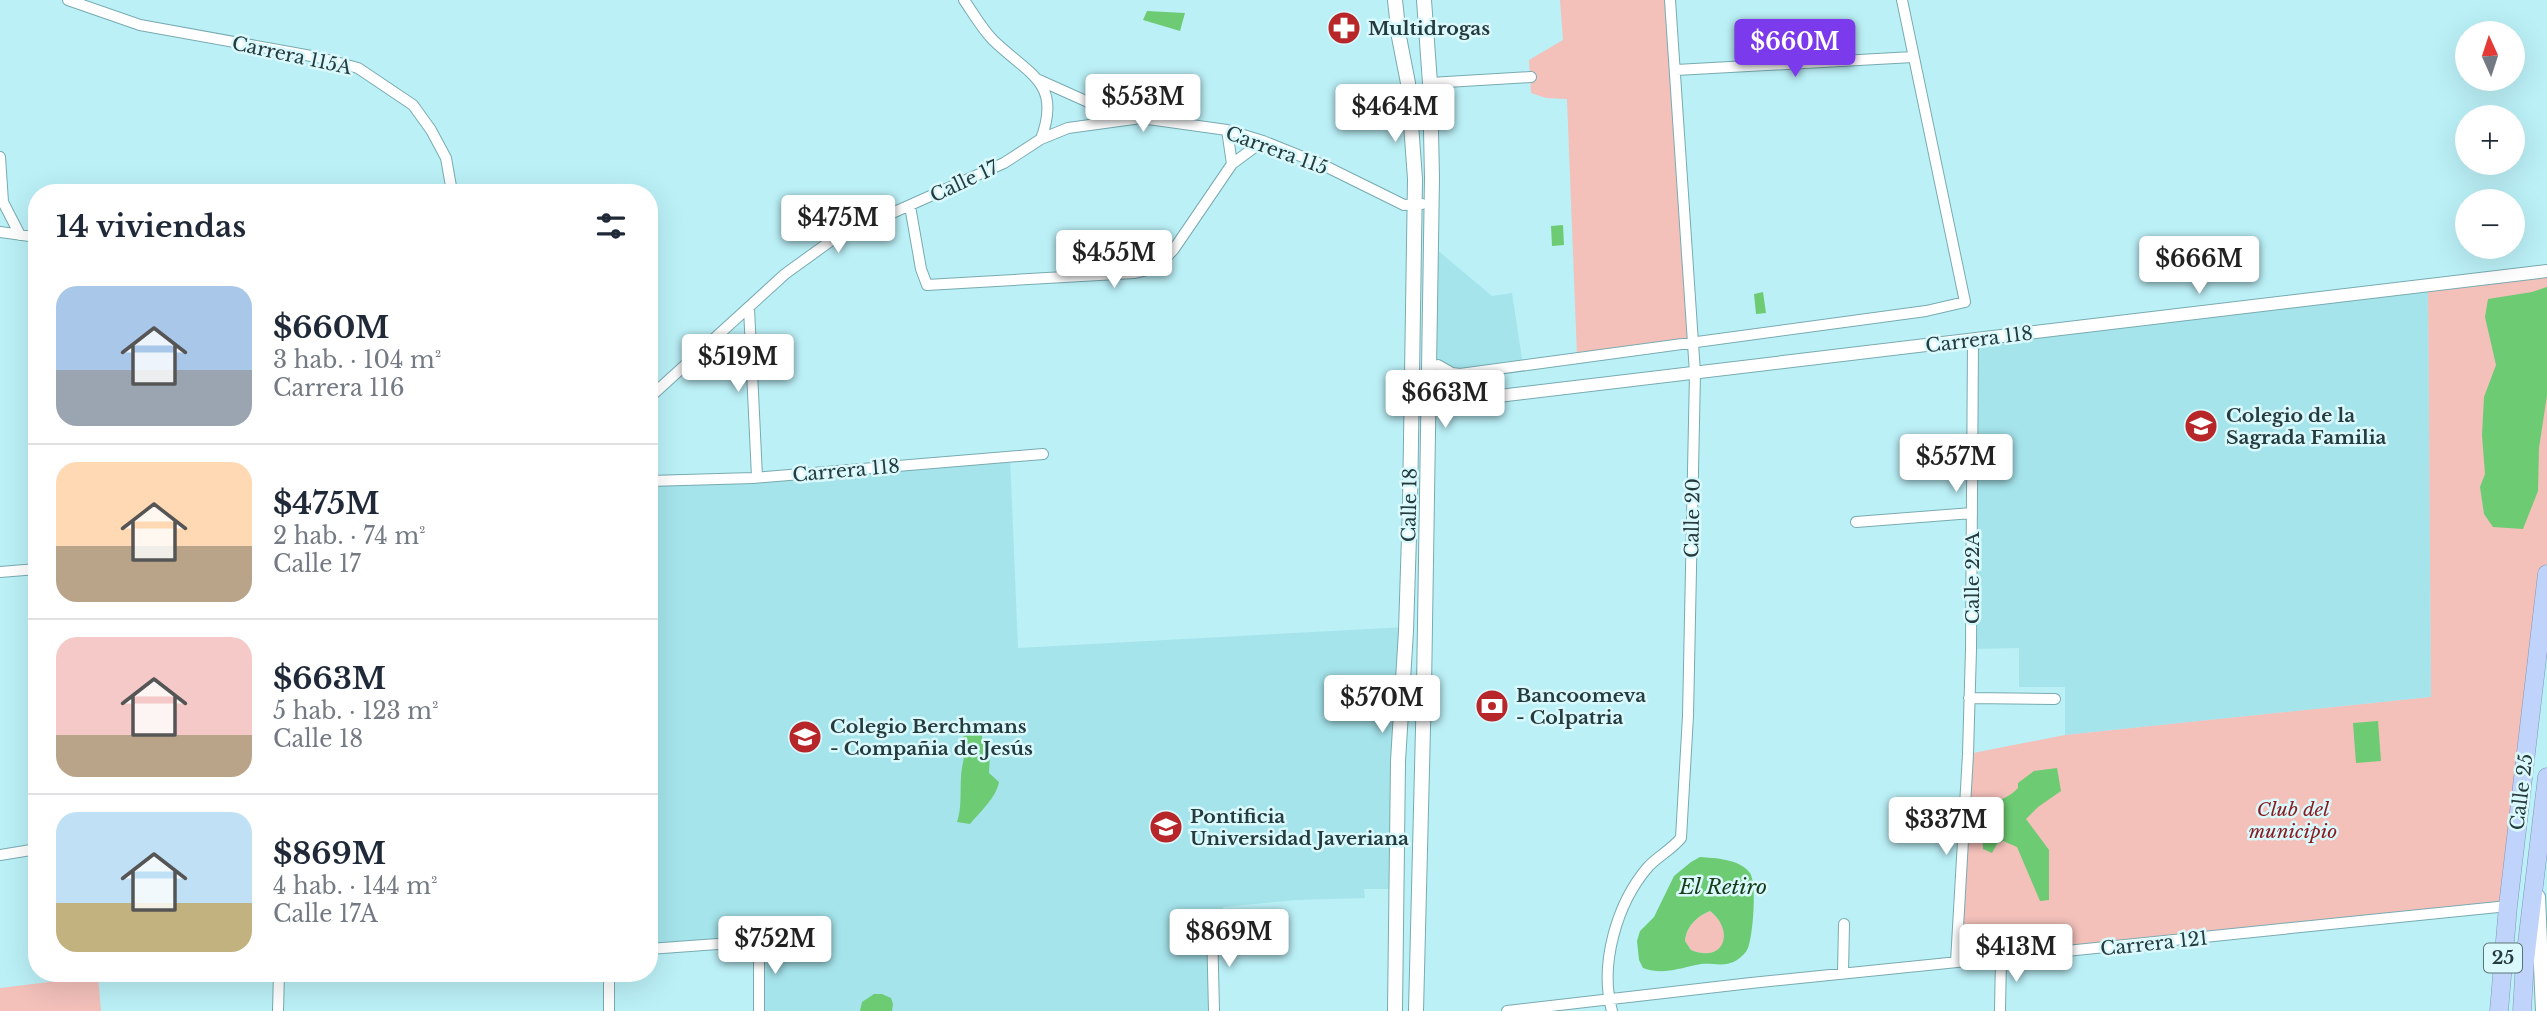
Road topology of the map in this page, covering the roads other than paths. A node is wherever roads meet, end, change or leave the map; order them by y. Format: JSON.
{"nodes":[{"id":1,"x":68,"y":0,"type":"edge"},
{"id":2,"x":964,"y":0,"type":"edge"},
{"id":3,"x":1395,"y":0,"type":"edge"},
{"id":4,"x":1424,"y":0,"type":"edge"},
{"id":5,"x":1670,"y":0,"type":"edge"},
{"id":6,"x":1902,"y":0,"type":"edge"},
{"id":7,"x":1913,"y":57,"type":"junction"},
{"id":8,"x":1676,"y":70,"type":"junction"},
{"id":9,"x":1531,"y":77,"type":"dead end"},
{"id":10,"x":1039,"y":80,"type":"junction"},
{"id":11,"x":1430,"y":83,"type":"junction"},
{"id":12,"x":1141,"y":118,"type":"junction"},
{"id":13,"x":1227,"y":130,"type":"junction"},
{"id":14,"x":1041,"y":139,"type":"junction"},
{"id":15,"x":1263,"y":141,"type":"junction"},
{"id":16,"x":0,"y":157,"type":"edge"},
{"id":17,"x":1232,"y":164,"type":"junction"},
{"id":18,"x":451,"y":184,"type":"edge"},
{"id":19,"x":1432,"y":204,"type":"junction"},
{"id":20,"x":2,"y":205,"type":"edge"},
{"id":21,"x":1415,"y":205,"type":"junction"},
{"id":22,"x":910,"y":206,"type":"junction"},
{"id":23,"x":0,"y":232,"type":"edge"},
{"id":24,"x":20,"y":235,"type":"junction"},
{"id":25,"x":28,"y":236,"type":"edge"},
{"id":26,"x":2547,"y":271,"type":"edge"},
{"id":27,"x":749,"y":308,"type":"junction"},
{"id":28,"x":1973,"y":339,"type":"junction"},
{"id":29,"x":1694,"y":342,"type":"junction"},
{"id":30,"x":1438,"y":365,"type":"dead end"},
{"id":31,"x":1695,"y":373,"type":"junction"},
{"id":32,"x":658,"y":390,"type":"edge"},
{"id":33,"x":1428,"y":403,"type":"junction"},
{"id":34,"x":1411,"y":404,"type":"junction"},
{"id":35,"x":1043,"y":454,"type":"dead end"},
{"id":36,"x":757,"y":477,"type":"junction"},
{"id":37,"x":658,"y":481,"type":"edge"},
{"id":38,"x":1972,"y":513,"type":"junction"},
{"id":39,"x":1856,"y":522,"type":"dead end"},
{"id":40,"x":28,"y":570,"type":"edge"},
{"id":41,"x":0,"y":572,"type":"edge"},
{"id":42,"x":2547,"y":574,"type":"edge"},
{"id":43,"x":1969,"y":698,"type":"junction"},
{"id":44,"x":2055,"y":699,"type":"dead end"},
{"id":45,"x":2547,"y":777,"type":"edge"},
{"id":46,"x":28,"y":850,"type":"edge"},
{"id":47,"x":0,"y":855,"type":"edge"},
{"id":48,"x":2536,"y":865,"type":"junction"},
{"id":49,"x":2508,"y":906,"type":"junction"},
{"id":50,"x":1844,"y":924,"type":"dead end"},
{"id":51,"x":1212,"y":927,"type":"dead end"},
{"id":52,"x":658,"y":948,"type":"edge"},
{"id":53,"x":2001,"y":957,"type":"junction"},
{"id":54,"x":2544,"y":961,"type":"edge"},
{"id":55,"x":1956,"y":962,"type":"junction"},
{"id":56,"x":1843,"y":973,"type":"junction"},
{"id":57,"x":279,"y":982,"type":"edge"},
{"id":58,"x":608,"y":982,"type":"edge"},
{"id":59,"x":1610,"y":1006,"type":"edge"},
{"id":60,"x":278,"y":1011,"type":"edge"},
{"id":61,"x":608,"y":1011,"type":"edge"},
{"id":62,"x":759,"y":1011,"type":"edge"},
{"id":63,"x":1214,"y":1011,"type":"edge"},
{"id":64,"x":1395,"y":1011,"type":"edge"},
{"id":65,"x":1416,"y":1011,"type":"edge"},
{"id":66,"x":1507,"y":1011,"type":"edge"},
{"id":67,"x":2000,"y":1011,"type":"edge"},
{"id":68,"x":2499,"y":1011,"type":"edge"},
{"id":69,"x":2522,"y":1011,"type":"edge"},
{"id":70,"x":2543,"y":1011,"type":"edge"}],
"edges":[{"from":1,"to":18,"type":"street","name":"Carrera 115A"},
{"from":2,"to":10,"type":"street"},
{"from":3,"to":21,"type":"main road","name":"Calle 18"},
{"from":4,"to":11,"type":"main road","name":"Calle 18"},
{"from":5,"to":8,"type":"street","name":"Calle 20"},
{"from":6,"to":7,"type":"street"},
{"from":7,"to":8,"type":"street"},
{"from":7,"to":29,"type":"street"},
{"from":8,"to":29,"type":"street","name":"Calle 20"},
{"from":9,"to":11,"type":"street"},
{"from":10,"to":12,"type":"street","name":"Carrera 115"},
{"from":10,"to":14,"type":"street"},
{"from":11,"to":19,"type":"main road","name":"Calle 18"},
{"from":12,"to":13,"type":"street","name":"Carrera 115"},
{"from":12,"to":14,"type":"street","name":"Calle 17"},
{"from":13,"to":15,"type":"street","name":"Carrera 115"},
{"from":13,"to":17,"type":"street"},
{"from":14,"to":22,"type":"street","name":"Calle 17"},
{"from":15,"to":17,"type":"street"},
{"from":15,"to":21,"type":"street","name":"Carrera 115"},
{"from":16,"to":20,"type":"street"},
{"from":17,"to":22,"type":"street"},
{"from":19,"to":21,"type":"street","name":"Carrera 115"},
{"from":19,"to":33,"type":"main road","name":"Calle 18"},
{"from":20,"to":24,"type":"street"},
{"from":21,"to":34,"type":"main road","name":"Calle 18"},
{"from":22,"to":27,"type":"street","name":"Calle 17"},
{"from":23,"to":24,"type":"street"},
{"from":24,"to":25,"type":"street"},
{"from":26,"to":28,"type":"street","name":"Carrera 118"},
{"from":27,"to":32,"type":"street","name":"Calle 17"},
{"from":27,"to":36,"type":"street"},
{"from":28,"to":31,"type":"street","name":"Carrera 118"},
{"from":28,"to":38,"type":"street","name":"Calle 22A"},
{"from":29,"to":30,"type":"street"},
{"from":29,"to":31,"type":"street","name":"Calle 20"},
{"from":31,"to":33,"type":"street","name":"Carrera 118"},
{"from":31,"to":59,"type":"street","name":"Calle 20"},
{"from":33,"to":34,"type":"street","name":"Carrera 118"},
{"from":33,"to":65,"type":"main road","name":"Calle 18"},
{"from":34,"to":64,"type":"main road","name":"Calle 18"},
{"from":35,"to":36,"type":"street","name":"Carrera 118"},
{"from":36,"to":37,"type":"street","name":"Carrera 118"},
{"from":38,"to":39,"type":"street"},
{"from":38,"to":43,"type":"street","name":"Calle 22A"},
{"from":40,"to":41,"type":"street"},
{"from":42,"to":49,"type":"highway","name":"Calle 25","number":"25"},
{"from":43,"to":44,"type":"street"},
{"from":43,"to":55,"type":"street","name":"Calle 22A"},
{"from":45,"to":48,"type":"highway","name":"Calle 25","number":"25"},
{"from":46,"to":47,"type":"street"},
{"from":48,"to":54,"type":"main road","name":"Calle 25","number":"25"},
{"from":48,"to":69,"type":"highway","name":"Calle 25","number":"25"},
{"from":49,"to":53,"type":"street","name":"Carrera 121"},
{"from":49,"to":68,"type":"highway","name":"Calle 25","number":"25"},
{"from":50,"to":56,"type":"street"},
{"from":51,"to":63,"type":"street"},
{"from":52,"to":62,"type":"street"},
{"from":53,"to":55,"type":"street","name":"Carrera 121"},
{"from":53,"to":67,"type":"street"},
{"from":54,"to":70,"type":"main road","name":"Calle 25","number":"25"},
{"from":55,"to":56,"type":"street","name":"Carrera 121"},
{"from":56,"to":59,"type":"street","name":"Carrera 121"},
{"from":57,"to":60,"type":"street"},
{"from":58,"to":61,"type":"street"},
{"from":59,"to":66,"type":"street","name":"Carrera 121"}]}
